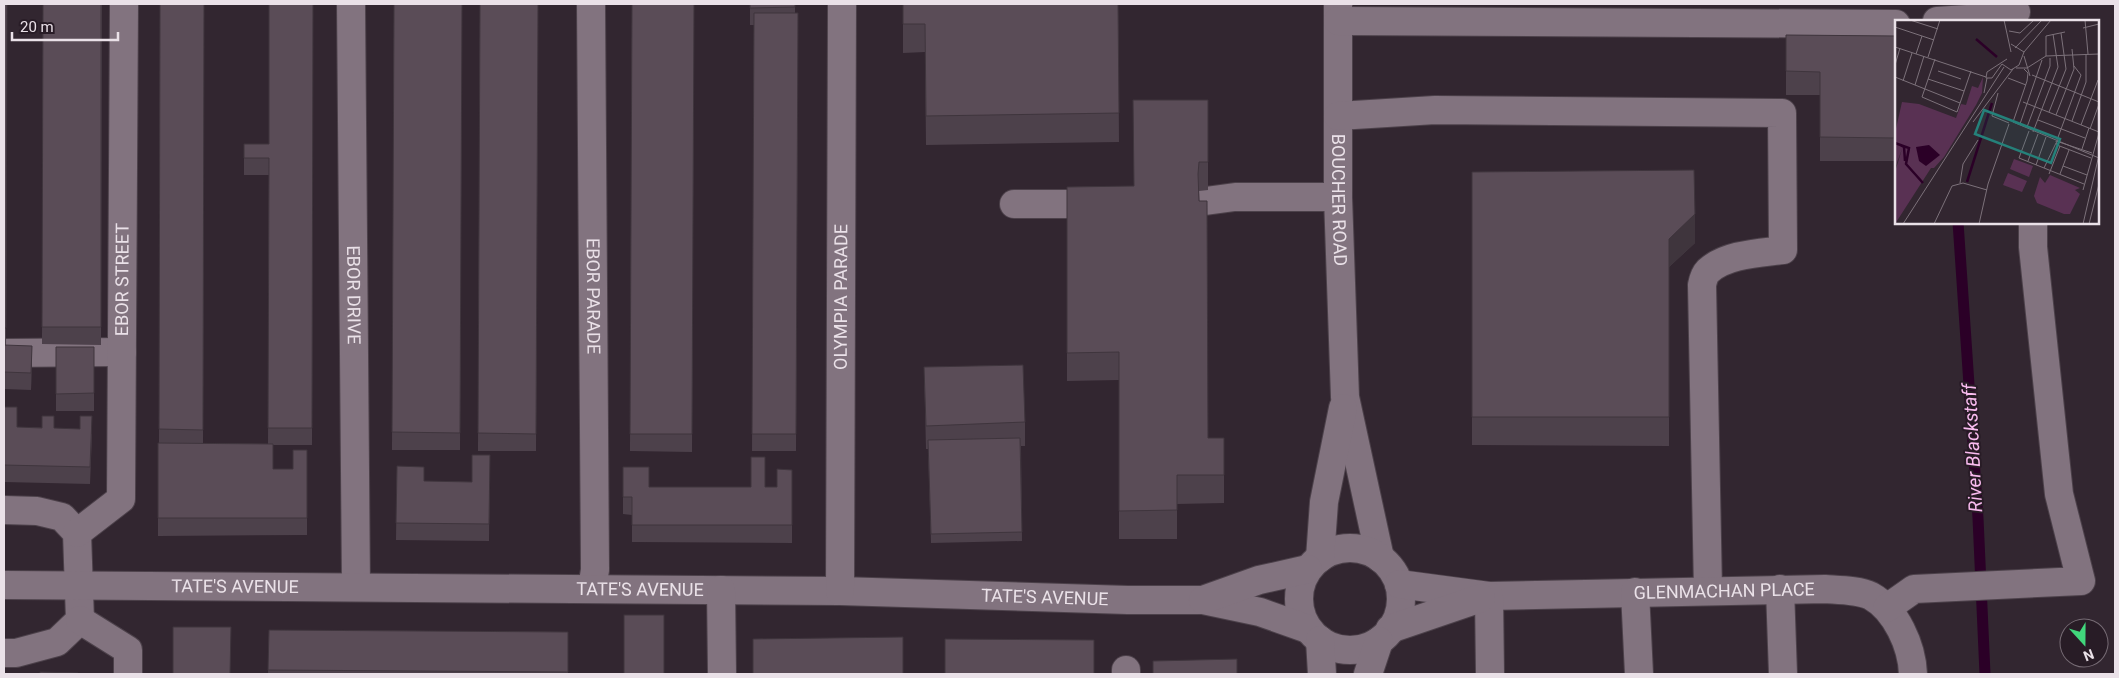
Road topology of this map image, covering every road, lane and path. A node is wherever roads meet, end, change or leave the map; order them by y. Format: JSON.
{"nodes":[{"id":1,"x":124,"y":4,"type":"edge"},
{"id":2,"x":352,"y":4,"type":"edge"},
{"id":3,"x":591,"y":4,"type":"edge"},
{"id":4,"x":842,"y":4,"type":"edge"},
{"id":5,"x":1338,"y":12,"type":"edge"},
{"id":6,"x":2016,"y":12,"type":"edge"},
{"id":7,"x":1952,"y":20,"type":"edge"},
{"id":8,"x":1895,"y":24,"type":"edge"},
{"id":9,"x":1338,"y":116,"type":"junction"},
{"id":10,"x":1338,"y":197,"type":"junction"},
{"id":11,"x":1198,"y":202,"type":"edge"},
{"id":12,"x":1014,"y":204,"type":"dead end"},
{"id":13,"x":1134,"y":204,"type":"edge"},
{"id":14,"x":2032,"y":224,"type":"edge"},
{"id":15,"x":4,"y":352,"type":"edge"},
{"id":16,"x":122,"y":352,"type":"junction"},
{"id":17,"x":1345,"y":397,"type":"junction"},
{"id":18,"x":4,"y":510,"type":"edge"},
{"id":19,"x":77,"y":533,"type":"junction"},
{"id":20,"x":1380,"y":558,"type":"junction"},
{"id":21,"x":1314,"y":563,"type":"junction"},
{"id":22,"x":1399,"y":584,"type":"junction"},
{"id":23,"x":4,"y":585,"type":"edge"},
{"id":24,"x":77,"y":585,"type":"junction"},
{"id":25,"x":356,"y":588,"type":"junction"},
{"id":26,"x":592,"y":588,"type":"junction"},
{"id":27,"x":1780,"y":589,"type":"junction"},
{"id":28,"x":721,"y":590,"type":"junction"},
{"id":29,"x":1708,"y":590,"type":"junction"},
{"id":30,"x":840,"y":591,"type":"junction"},
{"id":31,"x":1636,"y":592,"type":"junction"},
{"id":32,"x":1487,"y":596,"type":"junction"},
{"id":33,"x":1203,"y":600,"type":"junction"},
{"id":34,"x":1887,"y":608,"type":"junction"},
{"id":35,"x":80,"y":620,"type":"junction"},
{"id":36,"x":1314,"y":635,"type":"junction"},
{"id":37,"x":1385,"y":635,"type":"junction"},
{"id":38,"x":4,"y":653,"type":"edge"},
{"id":39,"x":128,"y":674,"type":"edge"},
{"id":40,"x":722,"y":674,"type":"edge"},
{"id":41,"x":1322,"y":674,"type":"edge"},
{"id":42,"x":1368,"y":674,"type":"edge"},
{"id":43,"x":1490,"y":674,"type":"edge"},
{"id":44,"x":1639,"y":674,"type":"edge"},
{"id":45,"x":1783,"y":674,"type":"edge"},
{"id":46,"x":1913,"y":674,"type":"edge"}],
"edges":[{"from":1,"to":16,"type":"street","name":"EBOR STREET"},
{"from":2,"to":25,"type":"street","name":"EBOR DRIVE"},
{"from":3,"to":26,"type":"street","name":"EBOR PARADE"},
{"from":4,"to":30,"type":"street","name":"OLYMPIA PARADE"},
{"from":5,"to":8,"type":"street"},
{"from":5,"to":9,"type":"street","name":"BOUCHER ROAD"},
{"from":6,"to":7,"type":"street"},
{"from":9,"to":10,"type":"street","name":"BOUCHER ROAD"},
{"from":9,"to":29,"type":"street"},
{"from":10,"to":11,"type":"street"},
{"from":10,"to":17,"type":"street","name":"BOUCHER ROAD"},
{"from":12,"to":13,"type":"street"},
{"from":14,"to":34,"type":"street"},
{"from":15,"to":16,"type":"street"},
{"from":16,"to":19,"type":"street","name":"EBOR STREET"},
{"from":17,"to":20,"type":"street","name":"BOUCHER ROAD"},
{"from":17,"to":21,"type":"street","name":"BOUCHER ROAD"},
{"from":18,"to":19,"type":"street"},
{"from":19,"to":24,"type":"street"},
{"from":20,"to":21,"type":"street"},
{"from":20,"to":22,"type":"street"},
{"from":21,"to":33,"type":"street","name":"TATE'S AVENUE"},
{"from":21,"to":36,"type":"street"},
{"from":22,"to":32,"type":"street"},
{"from":22,"to":37,"type":"street"},
{"from":23,"to":24,"type":"street","name":"TATE'S AVENUE"},
{"from":24,"to":25,"type":"street","name":"TATE'S AVENUE"},
{"from":24,"to":35,"type":"street"},
{"from":25,"to":26,"type":"street","name":"TATE'S AVENUE"},
{"from":26,"to":28,"type":"street","name":"TATE'S AVENUE"},
{"from":27,"to":29,"type":"street","name":"GLENMACHAN PLACE"},
{"from":27,"to":34,"type":"street","name":"GLENMACHAN PLACE"},
{"from":27,"to":45,"type":"street"},
{"from":28,"to":30,"type":"street","name":"TATE'S AVENUE"},
{"from":28,"to":40,"type":"street"},
{"from":29,"to":31,"type":"street","name":"GLENMACHAN PLACE"},
{"from":30,"to":33,"type":"street","name":"TATE'S AVENUE"},
{"from":31,"to":32,"type":"street","name":"GLENMACHAN PLACE"},
{"from":31,"to":44,"type":"street"},
{"from":32,"to":37,"type":"street"},
{"from":32,"to":43,"type":"street"},
{"from":33,"to":36,"type":"street","name":"TATE'S AVENUE"},
{"from":34,"to":46,"type":"street","name":"GLENMACHAN PLACE"},
{"from":35,"to":38,"type":"street"},
{"from":35,"to":39,"type":"street"},
{"from":36,"to":37,"type":"street"},
{"from":36,"to":41,"type":"street"},
{"from":37,"to":42,"type":"street"}]}
